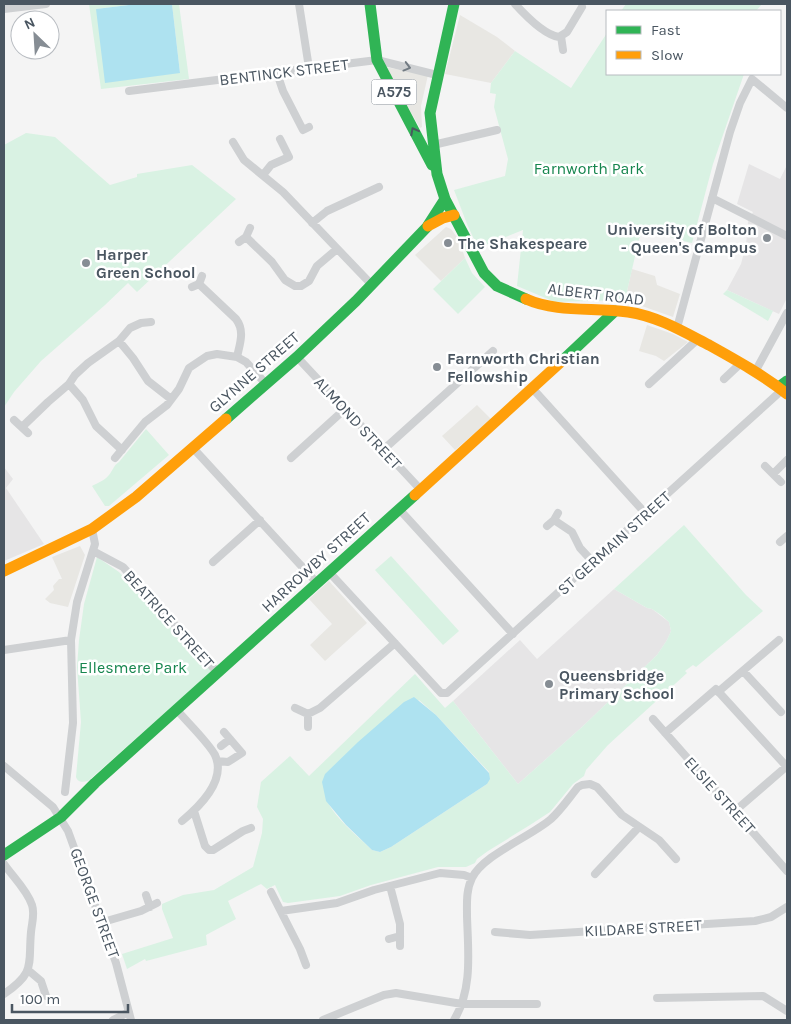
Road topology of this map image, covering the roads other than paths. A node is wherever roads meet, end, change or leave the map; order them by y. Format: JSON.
{"nodes":[{"id":1,"x":46,"y":4,"type":"edge"},
{"id":2,"x":299,"y":4,"type":"edge"},
{"id":3,"x":370,"y":4,"type":"edge"},
{"id":4,"x":454,"y":4,"type":"edge"},
{"id":5,"x":515,"y":4,"type":"edge"},
{"id":6,"x":583,"y":5,"type":"edge"},
{"id":7,"x":4,"y":9,"type":"edge"},
{"id":8,"x":561,"y":36,"type":"junction"},
{"id":9,"x":563,"y":50,"type":"dead end"},
{"id":10,"x":377,"y":60,"type":"junction"},
{"id":11,"x":309,"y":68,"type":"junction"},
{"id":12,"x":277,"y":72,"type":"junction"},
{"id":13,"x":437,"y":76,"type":"junction"},
{"id":14,"x":129,"y":91,"type":"dead end"},
{"id":15,"x":787,"y":108,"type":"edge"},
{"id":16,"x":309,"y":127,"type":"dead end"},
{"id":17,"x":497,"y":130,"type":"dead end"},
{"id":18,"x":280,"y":139,"type":"dead end"},
{"id":19,"x":233,"y":142,"type":"dead end"},
{"id":20,"x":435,"y":145,"type":"junction"},
{"id":21,"x":437,"y":174,"type":"junction"},
{"id":22,"x":263,"y":175,"type":"junction"},
{"id":23,"x":379,"y":187,"type":"dead end"},
{"id":24,"x":712,"y":198,"type":"junction"},
{"id":25,"x":445,"y":199,"type":"junction"},
{"id":26,"x":454,"y":215,"type":"junction"},
{"id":27,"x":312,"y":223,"type":"junction"},
{"id":28,"x":427,"y":227,"type":"junction"},
{"id":29,"x":250,"y":228,"type":"dead end"},
{"id":30,"x":787,"y":236,"type":"edge"},
{"id":31,"x":337,"y":249,"type":"junction"},
{"id":32,"x":197,"y":282,"type":"dead end"},
{"id":33,"x":371,"y":284,"type":"junction"},
{"id":34,"x":596,"y":310,"type":"junction"},
{"id":35,"x":615,"y":310,"type":"junction"},
{"id":36,"x":787,"y":312,"type":"edge"},
{"id":37,"x":151,"y":322,"type":"dead end"},
{"id":38,"x":677,"y":328,"type":"junction"},
{"id":39,"x":594,"y":332,"type":"junction"},
{"id":40,"x":698,"y":339,"type":"junction"},
{"id":41,"x":119,"y":342,"type":"junction"},
{"id":42,"x":493,"y":350,"type":"dead end"},
{"id":43,"x":237,"y":357,"type":"junction"},
{"id":44,"x":297,"y":357,"type":"junction"},
{"id":45,"x":741,"y":363,"type":"junction"},
{"id":46,"x":755,"y":372,"type":"junction"},
{"id":47,"x":724,"y":379,"type":"dead end"},
{"id":48,"x":69,"y":384,"type":"junction"},
{"id":49,"x":266,"y":384,"type":"junction"},
{"id":50,"x":649,"y":384,"type":"dead end"},
{"id":51,"x":533,"y":388,"type":"junction"},
{"id":52,"x":784,"y":388,"type":"edge"},
{"id":53,"x":171,"y":399,"type":"junction"},
{"id":54,"x":345,"y":409,"type":"junction"},
{"id":55,"x":14,"y":420,"type":"dead end"},
{"id":56,"x":193,"y":448,"type":"junction"},
{"id":57,"x":122,"y":450,"type":"junction"},
{"id":58,"x":383,"y":450,"type":"junction"},
{"id":59,"x":115,"y":458,"type":"dead end"},
{"id":60,"x":291,"y":458,"type":"dead end"},
{"id":61,"x":787,"y":460,"type":"edge"},
{"id":62,"x":765,"y":466,"type":"dead end"},
{"id":63,"x":773,"y":474,"type":"junction"},
{"id":64,"x":781,"y":482,"type":"dead end"},
{"id":65,"x":420,"y":489,"type":"junction"},
{"id":66,"x":398,"y":509,"type":"junction"},
{"id":67,"x":646,"y":514,"type":"junction"},
{"id":68,"x":260,"y":520,"type":"junction"},
{"id":69,"x":547,"y":526,"type":"dead end"},
{"id":70,"x":92,"y":529,"type":"junction"},
{"id":71,"x":787,"y":536,"type":"edge"},
{"id":72,"x":780,"y":542,"type":"dead end"},
{"id":73,"x":93,"y":551,"type":"junction"},
{"id":74,"x":213,"y":562,"type":"dead end"},
{"id":75,"x":593,"y":562,"type":"junction"},
{"id":76,"x":4,"y":571,"type":"edge"},
{"id":77,"x":329,"y":572,"type":"junction"},
{"id":78,"x":317,"y":583,"type":"junction"},
{"id":79,"x":513,"y":634,"type":"junction"},
{"id":80,"x":71,"y":640,"type":"junction"},
{"id":81,"x":778,"y":640,"type":"dead end"},
{"id":82,"x":395,"y":643,"type":"junction"},
{"id":83,"x":4,"y":650,"type":"edge"},
{"id":84,"x":743,"y":671,"type":"junction"},
{"id":85,"x":218,"y":673,"type":"junction"},
{"id":86,"x":717,"y":691,"type":"junction"},
{"id":87,"x":295,"y":708,"type":"dead end"},
{"id":88,"x":176,"y":710,"type":"junction"},
{"id":89,"x":780,"y":712,"type":"dead end"},
{"id":90,"x":308,"y":714,"type":"junction"},
{"id":91,"x":653,"y":719,"type":"dead end"},
{"id":92,"x":308,"y":727,"type":"dead end"},
{"id":93,"x":224,"y":732,"type":"dead end"},
{"id":94,"x":666,"y":733,"type":"junction"},
{"id":95,"x":230,"y":740,"type":"junction"},
{"id":96,"x":221,"y":746,"type":"dead end"},
{"id":97,"x":217,"y":761,"type":"junction"},
{"id":98,"x":4,"y":766,"type":"edge"},
{"id":99,"x":787,"y":767,"type":"edge"},
{"id":100,"x":75,"y":786,"type":"dead end"},
{"id":101,"x":194,"y":811,"type":"junction"},
{"id":102,"x":735,"y":812,"type":"junction"},
{"id":103,"x":61,"y":817,"type":"junction"},
{"id":104,"x":182,"y":821,"type":"dead end"},
{"id":105,"x":240,"y":822,"type":"dead end"},
{"id":106,"x":639,"y":827,"type":"junction"},
{"id":107,"x":667,"y":850,"type":"junction"},
{"id":108,"x":4,"y":855,"type":"edge"},
{"id":109,"x":660,"y":858,"type":"dead end"},
{"id":110,"x":676,"y":859,"type":"dead end"},
{"id":111,"x":4,"y":864,"type":"edge"},
{"id":112,"x":787,"y":871,"type":"edge"},
{"id":113,"x":595,"y":874,"type":"dead end"},
{"id":114,"x":472,"y":878,"type":"junction"},
{"id":115,"x":390,"y":886,"type":"junction"},
{"id":116,"x":272,"y":892,"type":"dead end"},
{"id":117,"x":146,"y":895,"type":"dead end"},
{"id":118,"x":787,"y":907,"type":"edge"},
{"id":119,"x":281,"y":911,"type":"junction"},
{"id":120,"x":103,"y":922,"type":"junction"},
{"id":121,"x":495,"y":932,"type":"dead end"},
{"id":122,"x":400,"y":936,"type":"junction"},
{"id":123,"x":389,"y":939,"type":"dead end"},
{"id":124,"x":310,"y":946,"type":"dead end"},
{"id":125,"x":400,"y":946,"type":"dead end"},
{"id":126,"x":300,"y":949,"type":"junction"},
{"id":127,"x":306,"y":965,"type":"dead end"},
{"id":128,"x":28,"y":970,"type":"junction"},
{"id":129,"x":5,"y":991,"type":"edge"},
{"id":130,"x":46,"y":991,"type":"dead end"},
{"id":131,"x":462,"y":1004,"type":"junction"},
{"id":132,"x":537,"y":1004,"type":"dead end"},
{"id":133,"x":662,"y":1008,"type":"dead end"},
{"id":134,"x":787,"y":1011,"type":"edge"},
{"id":135,"x":130,"y":1016,"type":"edge"},
{"id":136,"x":113,"y":1020,"type":"edge"},
{"id":137,"x":323,"y":1020,"type":"edge"},
{"id":138,"x":454,"y":1020,"type":"edge"}],
"edges":[{"from":1,"to":7,"type":"street"},
{"from":2,"to":11,"type":"street"},
{"from":3,"to":10,"type":"main road","number":"A575"},
{"from":4,"to":13,"type":"main road","number":"A575"},
{"from":5,"to":8,"type":"street"},
{"from":6,"to":8,"type":"street"},
{"from":8,"to":9,"type":"street"},
{"from":10,"to":11,"type":"street","name":"BENTINCK STREET"},
{"from":10,"to":13,"type":"street","name":"BENTINCK STREET","one_way":true},
{"from":21,"to":10,"type":"main road","number":"A575","one_way":true},
{"from":11,"to":12,"type":"street","name":"BENTINCK STREET"},
{"from":12,"to":14,"type":"street","name":"BENTINCK STREET"},
{"from":12,"to":16,"type":"street"},
{"from":13,"to":20,"type":"main road","number":"A575"},
{"from":15,"to":24,"type":"street"},
{"from":17,"to":20,"type":"street"},
{"from":18,"to":22,"type":"street"},
{"from":19,"to":22,"type":"street"},
{"from":20,"to":21,"type":"main road","number":"A575"},
{"from":20,"to":26,"type":"main road","number":"A575"},
{"from":21,"to":25,"type":"main road","number":"A575"},
{"from":22,"to":27,"type":"street"},
{"from":23,"to":27,"type":"street"},
{"from":24,"to":30,"type":"street"},
{"from":24,"to":38,"type":"street"},
{"from":25,"to":26,"type":"main road","number":"A575"},
{"from":25,"to":28,"type":"main road","name":"GLYNNE STREET"},
{"from":26,"to":28,"type":"main road","name":"GLYNNE STREET"},
{"from":26,"to":34,"type":"main road","name":"ALBERT ROAD","number":"A575"},
{"from":27,"to":31,"type":"street"},
{"from":28,"to":33,"type":"main road","name":"GLYNNE STREET"},
{"from":29,"to":31,"type":"street"},
{"from":31,"to":33,"type":"street"},
{"from":32,"to":43,"type":"street"},
{"from":33,"to":44,"type":"main road","name":"GLYNNE STREET"},
{"from":34,"to":35,"type":"main road","name":"ALBERT ROAD","number":"A575"},
{"from":34,"to":39,"type":"main road"},
{"from":35,"to":38,"type":"main road","name":"ALBERT ROAD","number":"A575"},
{"from":35,"to":39,"type":"main road","name":"HARROWBY STREET"},
{"from":36,"to":46,"type":"street"},
{"from":37,"to":41,"type":"street"},
{"from":38,"to":40,"type":"main road","name":"ALBERT ROAD","number":"A575"},
{"from":39,"to":51,"type":"main road","name":"HARROWBY STREET"},
{"from":40,"to":45,"type":"main road","name":"ALBERT ROAD","number":"A575"},
{"from":40,"to":50,"type":"street"},
{"from":41,"to":48,"type":"street"},
{"from":41,"to":53,"type":"street"},
{"from":42,"to":58,"type":"street"},
{"from":43,"to":49,"type":"street"},
{"from":43,"to":53,"type":"street"},
{"from":44,"to":49,"type":"main road","name":"GLYNNE STREET"},
{"from":44,"to":54,"type":"street","name":"ALMOND STREET"},
{"from":45,"to":46,"type":"main road","name":"ALBERT ROAD","number":"A575"},
{"from":45,"to":47,"type":"street"},
{"from":46,"to":52,"type":"main road","name":"ALBERT ROAD","number":"A575"},
{"from":48,"to":55,"type":"street"},
{"from":48,"to":57,"type":"street"},
{"from":49,"to":56,"type":"main road","name":"GLYNNE STREET"},
{"from":51,"to":65,"type":"main road","name":"HARROWBY STREET"},
{"from":51,"to":67,"type":"street"},
{"from":52,"to":67,"type":"street","name":"ST GERMAIN STREET"},
{"from":53,"to":57,"type":"street"},
{"from":54,"to":58,"type":"street","name":"ALMOND STREET"},
{"from":54,"to":60,"type":"street"},
{"from":56,"to":68,"type":"street"},
{"from":56,"to":70,"type":"main road","name":"GLYNNE STREET"},
{"from":57,"to":59,"type":"street"},
{"from":58,"to":65,"type":"street","name":"ALMOND STREET"},
{"from":61,"to":63,"type":"street"},
{"from":62,"to":63,"type":"street"},
{"from":63,"to":64,"type":"street"},
{"from":65,"to":66,"type":"main road","name":"HARROWBY STREET"},
{"from":66,"to":77,"type":"main road","name":"HARROWBY STREET"},
{"from":66,"to":79,"type":"street"},
{"from":67,"to":75,"type":"street","name":"ST GERMAIN STREET"},
{"from":68,"to":74,"type":"street"},
{"from":68,"to":78,"type":"street"},
{"from":69,"to":75,"type":"street"},
{"from":70,"to":73,"type":"street"},
{"from":70,"to":76,"type":"main road","name":"GLYNNE STREET"},
{"from":71,"to":72,"type":"street"},
{"from":73,"to":80,"type":"street"},
{"from":73,"to":85,"type":"street","name":"BEATRICE STREET"},
{"from":75,"to":79,"type":"street","name":"ST GERMAIN STREET"},
{"from":77,"to":78,"type":"main road","name":"HARROWBY STREET"},
{"from":77,"to":82,"type":"street"},
{"from":78,"to":85,"type":"main road","name":"HARROWBY STREET"},
{"from":79,"to":82,"type":"street","name":"ST GERMAIN STREET"},
{"from":80,"to":83,"type":"street"},
{"from":80,"to":100,"type":"street"},
{"from":81,"to":84,"type":"street"},
{"from":82,"to":90,"type":"street"},
{"from":84,"to":86,"type":"street"},
{"from":84,"to":89,"type":"street"},
{"from":85,"to":88,"type":"main road","name":"HARROWBY STREET"},
{"from":86,"to":94,"type":"street"},
{"from":86,"to":99,"type":"street"},
{"from":87,"to":90,"type":"street"},
{"from":88,"to":97,"type":"street"},
{"from":88,"to":103,"type":"main road","name":"HARROWBY STREET"},
{"from":90,"to":92,"type":"street"},
{"from":91,"to":94,"type":"street","name":"ELSIE STREET"},
{"from":93,"to":95,"type":"street"},
{"from":94,"to":102,"type":"street","name":"ELSIE STREET"},
{"from":95,"to":96,"type":"street"},
{"from":95,"to":97,"type":"street"},
{"from":97,"to":101,"type":"street"},
{"from":98,"to":103,"type":"street","name":"GEORGE STREET"},
{"from":99,"to":102,"type":"street"},
{"from":101,"to":104,"type":"street"},
{"from":101,"to":105,"type":"street"},
{"from":102,"to":112,"type":"street","name":"ELSIE STREET"},
{"from":103,"to":108,"type":"main road","name":"HARROWBY STREET"},
{"from":103,"to":120,"type":"street","name":"GEORGE STREET"},
{"from":106,"to":107,"type":"street"},
{"from":106,"to":113,"type":"street"},
{"from":106,"to":114,"type":"street"},
{"from":107,"to":109,"type":"street"},
{"from":107,"to":110,"type":"street"},
{"from":111,"to":128,"type":"street"},
{"from":114,"to":115,"type":"street"},
{"from":114,"to":131,"type":"street"},
{"from":115,"to":119,"type":"street"},
{"from":115,"to":122,"type":"street"},
{"from":116,"to":119,"type":"street"},
{"from":117,"to":120,"type":"street"},
{"from":118,"to":121,"type":"street","name":"KILDARE STREET"},
{"from":119,"to":126,"type":"street"},
{"from":120,"to":135,"type":"street","name":"GEORGE STREET"},
{"from":122,"to":123,"type":"street"},
{"from":122,"to":125,"type":"street"},
{"from":124,"to":126,"type":"street"},
{"from":126,"to":127,"type":"street"},
{"from":128,"to":129,"type":"street"},
{"from":128,"to":130,"type":"street"},
{"from":131,"to":132,"type":"street"},
{"from":131,"to":137,"type":"street"},
{"from":131,"to":138,"type":"street"},
{"from":133,"to":134,"type":"street"},
{"from":135,"to":136,"type":"street"}]}
